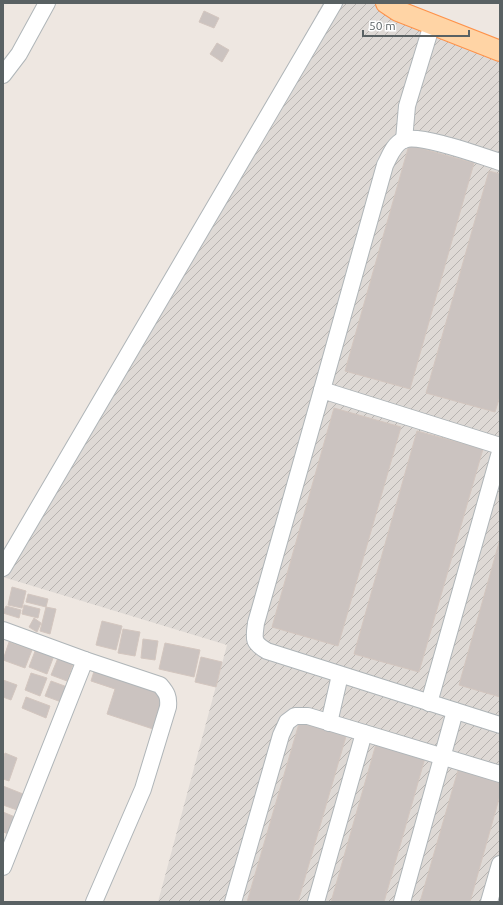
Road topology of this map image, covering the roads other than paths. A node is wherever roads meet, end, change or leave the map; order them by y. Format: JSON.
{"nodes":[{"id":1,"x":47,"y":3,"type":"edge"},
{"id":2,"x":334,"y":3,"type":"edge"},
{"id":3,"x":386,"y":3,"type":"edge"},
{"id":4,"x":432,"y":24,"type":"junction"},
{"id":5,"x":500,"y":52,"type":"edge"},
{"id":6,"x":3,"y":75,"type":"edge"},
{"id":7,"x":404,"y":140,"type":"junction"},
{"id":8,"x":500,"y":162,"type":"edge"},
{"id":9,"x":322,"y":390,"type":"junction"},
{"id":10,"x":500,"y":446,"type":"edge"},
{"id":11,"x":500,"y":452,"type":"edge"},
{"id":12,"x":3,"y":568,"type":"edge"},
{"id":13,"x":3,"y":630,"type":"edge"},
{"id":14,"x":85,"y":660,"type":"junction"},
{"id":15,"x":340,"y":675,"type":"junction"},
{"id":16,"x":429,"y":702,"type":"junction"},
{"id":17,"x":455,"y":711,"type":"junction"},
{"id":18,"x":329,"y":723,"type":"junction"},
{"id":19,"x":500,"y":725,"type":"edge"},
{"id":20,"x":364,"y":733,"type":"junction"},
{"id":21,"x":443,"y":757,"type":"junction"},
{"id":22,"x":500,"y":774,"type":"edge"},
{"id":23,"x":500,"y":864,"type":"edge"},
{"id":24,"x":3,"y":867,"type":"edge"},
{"id":25,"x":94,"y":902,"type":"edge"},
{"id":26,"x":233,"y":902,"type":"edge"},
{"id":27,"x":316,"y":902,"type":"edge"},
{"id":28,"x":402,"y":902,"type":"edge"},
{"id":29,"x":489,"y":902,"type":"edge"}],
"edges":[{"from":1,"to":6,"type":"street"},
{"from":2,"to":12,"type":"street"},
{"from":3,"to":4,"type":"main road"},
{"from":4,"to":5,"type":"main road"},
{"from":4,"to":7,"type":"street"},
{"from":7,"to":8,"type":"street"},
{"from":7,"to":9,"type":"street"},
{"from":9,"to":10,"type":"street"},
{"from":9,"to":15,"type":"street"},
{"from":11,"to":16,"type":"street"},
{"from":13,"to":14,"type":"street"},
{"from":14,"to":24,"type":"street"},
{"from":14,"to":25,"type":"street"},
{"from":15,"to":16,"type":"street"},
{"from":15,"to":18,"type":"street"},
{"from":16,"to":17,"type":"street"},
{"from":17,"to":19,"type":"street"},
{"from":17,"to":21,"type":"street"},
{"from":18,"to":20,"type":"street"},
{"from":18,"to":26,"type":"street"},
{"from":20,"to":21,"type":"street"},
{"from":20,"to":27,"type":"street"},
{"from":21,"to":22,"type":"street"},
{"from":21,"to":28,"type":"street"},
{"from":23,"to":29,"type":"street"}]}
